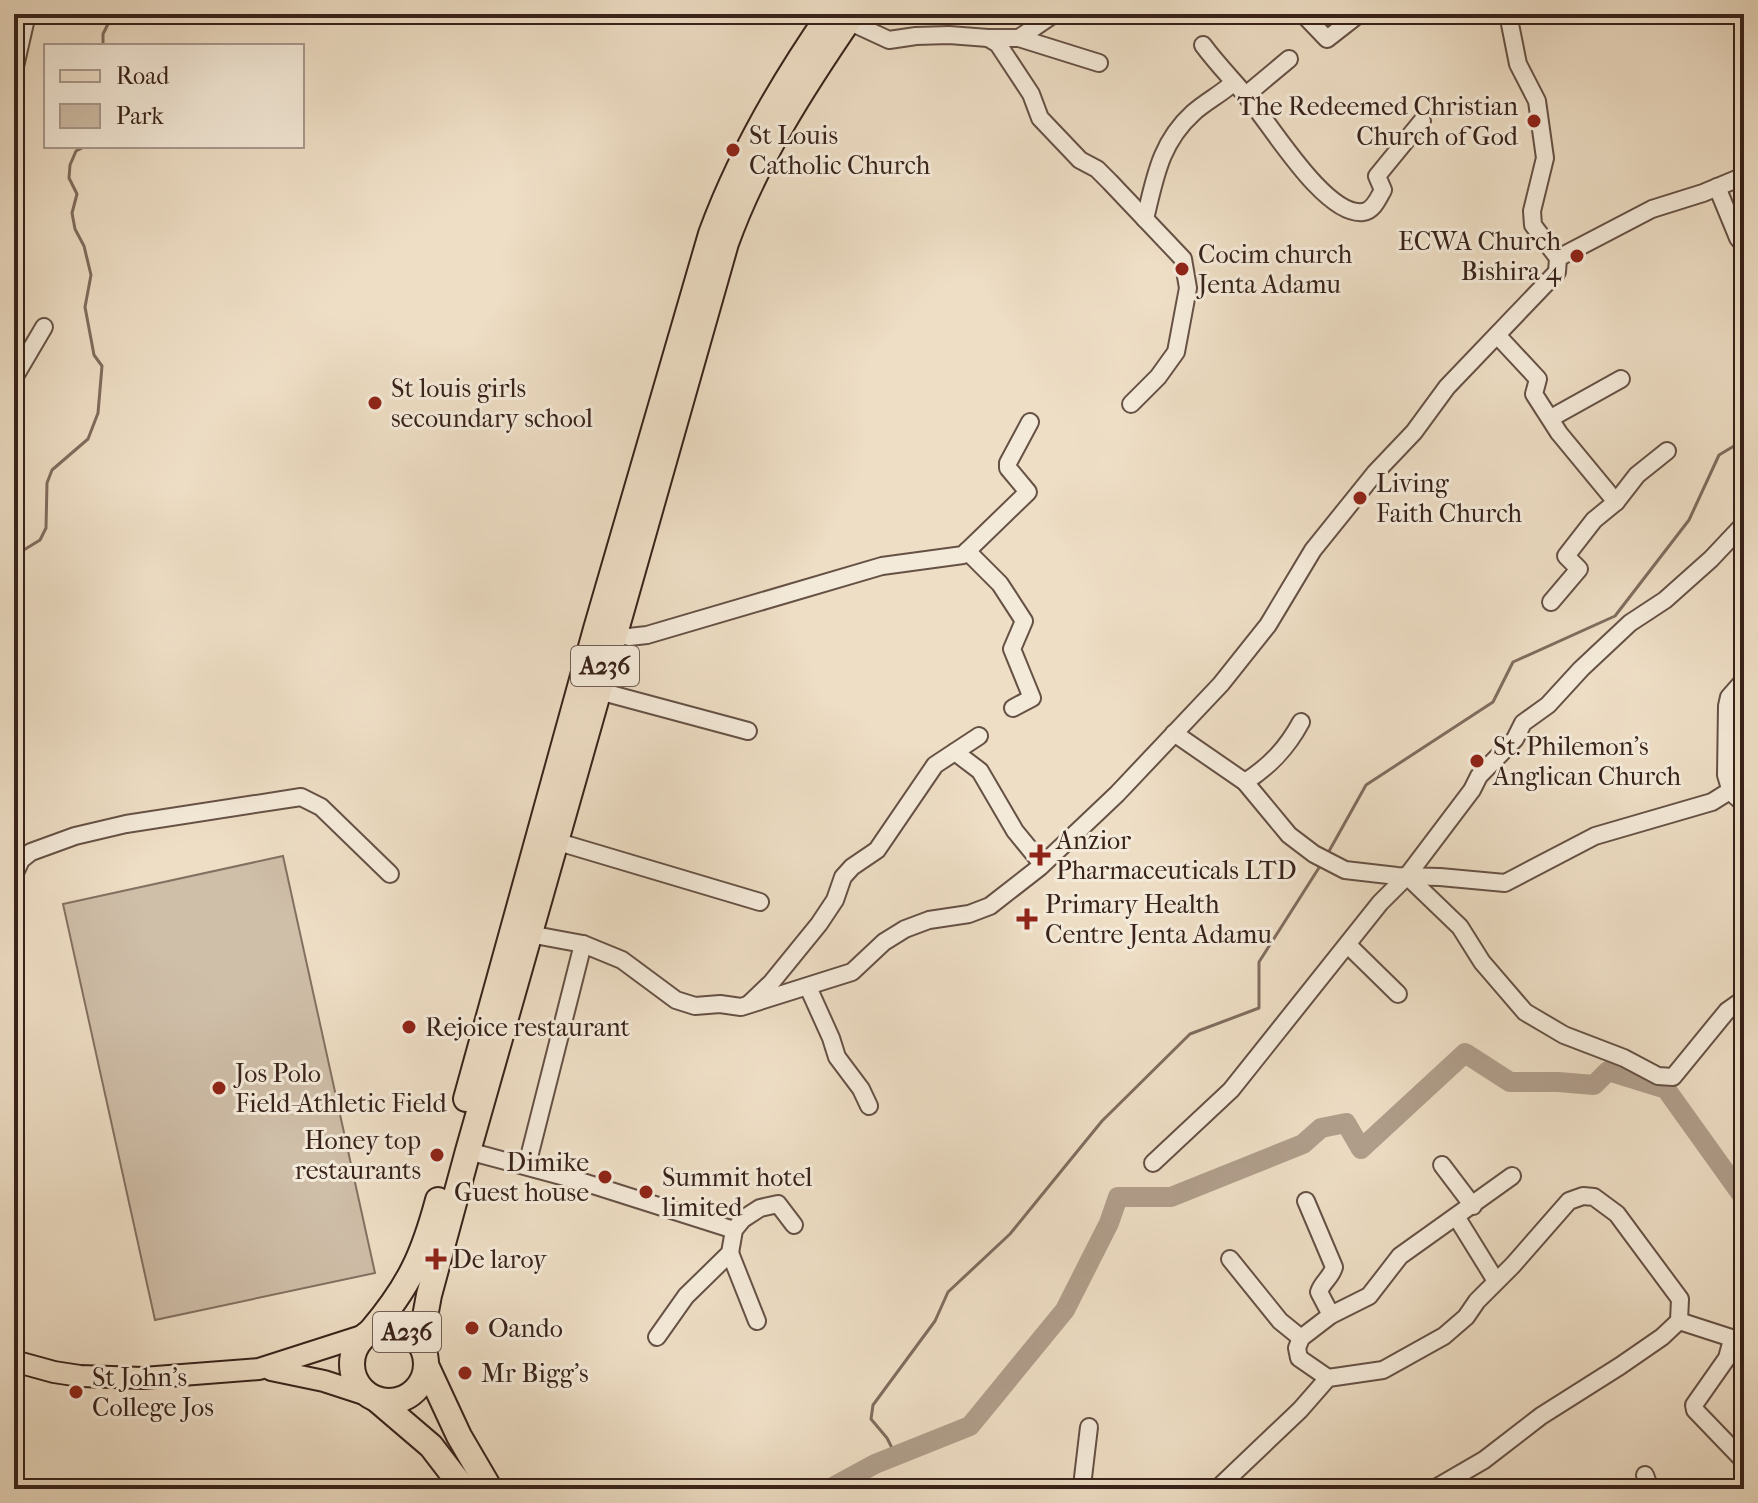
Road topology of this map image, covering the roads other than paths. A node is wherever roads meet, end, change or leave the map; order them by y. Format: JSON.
{"nodes":[{"id":1,"x":27,"y":14,"type":"edge"},
{"id":2,"x":1054,"y":14,"type":"edge"},
{"id":3,"x":1303,"y":14,"type":"edge"},
{"id":4,"x":1359,"y":14,"type":"edge"},
{"id":5,"x":1508,"y":14,"type":"edge"},
{"id":6,"x":844,"y":16,"type":"edge"},
{"id":7,"x":988,"y":38,"type":"junction"},
{"id":8,"x":1019,"y":38,"type":"junction"},
{"id":9,"x":1203,"y":45,"type":"dead end"},
{"id":10,"x":1289,"y":59,"type":"dead end"},
{"id":11,"x":1099,"y":63,"type":"dead end"},
{"id":12,"x":14,"y":71,"type":"edge"},
{"id":13,"x":1233,"y":83,"type":"junction"},
{"id":14,"x":1246,"y":95,"type":"junction"},
{"id":15,"x":1422,"y":121,"type":"dead end"},
{"id":16,"x":1744,"y":176,"type":"edge"},
{"id":17,"x":1717,"y":187,"type":"junction"},
{"id":18,"x":1145,"y":219,"type":"junction"},
{"id":19,"x":1744,"y":245,"type":"edge"},
{"id":20,"x":1558,"y":258,"type":"junction"},
{"id":21,"x":44,"y":327,"type":"dead end"},
{"id":22,"x":1497,"y":335,"type":"junction"},
{"id":23,"x":14,"y":378,"type":"edge"},
{"id":24,"x":1621,"y":379,"type":"dead end"},
{"id":25,"x":1131,"y":404,"type":"dead end"},
{"id":26,"x":1551,"y":418,"type":"junction"},
{"id":27,"x":1030,"y":422,"type":"dead end"},
{"id":28,"x":1667,"y":451,"type":"dead end"},
{"id":29,"x":1616,"y":502,"type":"junction"},
{"id":30,"x":1744,"y":524,"type":"edge"},
{"id":31,"x":967,"y":551,"type":"junction"},
{"id":32,"x":1551,"y":602,"type":"dead end"},
{"id":33,"x":605,"y":631,"type":"junction"},
{"id":34,"x":1744,"y":680,"type":"edge"},
{"id":35,"x":599,"y":691,"type":"junction"},
{"id":36,"x":1013,"y":708,"type":"dead end"},
{"id":37,"x":1301,"y":722,"type":"dead end"},
{"id":38,"x":748,"y":731,"type":"dead end"},
{"id":39,"x":1174,"y":733,"type":"junction"},
{"id":40,"x":979,"y":736,"type":"dead end"},
{"id":41,"x":955,"y":752,"type":"junction"},
{"id":42,"x":1245,"y":782,"type":"junction"},
{"id":43,"x":1740,"y":793,"type":"edge"},
{"id":44,"x":555,"y":841,"type":"junction"},
{"id":45,"x":1042,"y":864,"type":"junction"},
{"id":46,"x":390,"y":874,"type":"dead end"},
{"id":47,"x":14,"y":875,"type":"edge"},
{"id":48,"x":1407,"y":876,"type":"junction"},
{"id":49,"x":760,"y":902,"type":"dead end"},
{"id":50,"x":529,"y":934,"type":"junction"},
{"id":51,"x":583,"y":944,"type":"junction"},
{"id":52,"x":1348,"y":945,"type":"junction"},
{"id":53,"x":808,"y":987,"type":"junction"},
{"id":54,"x":1398,"y":994,"type":"dead end"},
{"id":55,"x":1744,"y":999,"type":"edge"},
{"id":56,"x":748,"y":1005,"type":"junction"},
{"id":57,"x":869,"y":1106,"type":"dead end"},
{"id":58,"x":468,"y":1151,"type":"junction"},
{"id":59,"x":1153,"y":1163,"type":"dead end"},
{"id":60,"x":527,"y":1165,"type":"junction"},
{"id":61,"x":1442,"y":1165,"type":"dead end"},
{"id":62,"x":1512,"y":1176,"type":"dead end"},
{"id":63,"x":1306,"y":1201,"type":"dead end"},
{"id":64,"x":1473,"y":1206,"type":"junction"},
{"id":65,"x":1457,"y":1218,"type":"junction"},
{"id":66,"x":794,"y":1225,"type":"dead end"},
{"id":67,"x":734,"y":1230,"type":"junction"},
{"id":68,"x":730,"y":1253,"type":"junction"},
{"id":69,"x":1230,"y":1259,"type":"dead end"},
{"id":70,"x":1496,"y":1281,"type":"junction"},
{"id":71,"x":1331,"y":1315,"type":"junction"},
{"id":72,"x":757,"y":1321,"type":"dead end"},
{"id":73,"x":1679,"y":1321,"type":"junction"},
{"id":74,"x":368,"y":1333,"type":"junction"},
{"id":75,"x":657,"y":1337,"type":"dead end"},
{"id":76,"x":1738,"y":1341,"type":"edge"},
{"id":77,"x":1300,"y":1346,"type":"junction"},
{"id":78,"x":423,"y":1354,"type":"junction"},
{"id":79,"x":14,"y":1361,"type":"edge"},
{"id":80,"x":259,"y":1369,"type":"junction"},
{"id":81,"x":1328,"y":1378,"type":"junction"},
{"id":82,"x":373,"y":1398,"type":"junction"},
{"id":83,"x":1089,"y":1427,"type":"dead end"},
{"id":84,"x":1744,"y":1461,"type":"edge"},
{"id":85,"x":1078,"y":1488,"type":"edge"},
{"id":86,"x":464,"y":1489,"type":"edge"},
{"id":87,"x":490,"y":1489,"type":"edge"},
{"id":88,"x":1217,"y":1489,"type":"edge"},
{"id":89,"x":1434,"y":1489,"type":"edge"}],
"edges":[{"from":1,"to":12,"type":"street"},
{"from":2,"to":8,"type":"street"},
{"from":3,"to":4,"type":"street"},
{"from":5,"to":20,"type":"street"},
{"from":6,"to":7,"type":"street"},
{"from":6,"to":33,"type":"highway","number":"A236"},
{"from":7,"to":8,"type":"street"},
{"from":7,"to":18,"type":"street"},
{"from":8,"to":11,"type":"street"},
{"from":9,"to":13,"type":"street"},
{"from":10,"to":14,"type":"street"},
{"from":13,"to":14,"type":"street"},
{"from":13,"to":18,"type":"street"},
{"from":14,"to":15,"type":"street"},
{"from":16,"to":17,"type":"street"},
{"from":17,"to":19,"type":"street"},
{"from":17,"to":20,"type":"street"},
{"from":18,"to":25,"type":"street"},
{"from":20,"to":22,"type":"street"},
{"from":21,"to":23,"type":"street"},
{"from":22,"to":26,"type":"street"},
{"from":22,"to":39,"type":"street"},
{"from":24,"to":26,"type":"street"},
{"from":26,"to":29,"type":"street"},
{"from":27,"to":31,"type":"street"},
{"from":28,"to":29,"type":"street"},
{"from":29,"to":32,"type":"street"},
{"from":30,"to":48,"type":"street"},
{"from":31,"to":33,"type":"street"},
{"from":31,"to":36,"type":"street"},
{"from":33,"to":35,"type":"highway","number":"A236"},
{"from":33,"to":74,"type":"highway","number":"A236"},
{"from":34,"to":43,"type":"street"},
{"from":35,"to":38,"type":"street"},
{"from":35,"to":44,"type":"highway","number":"A236"},
{"from":37,"to":42,"type":"street"},
{"from":39,"to":42,"type":"street"},
{"from":39,"to":45,"type":"street"},
{"from":40,"to":41,"type":"street"},
{"from":41,"to":45,"type":"street"},
{"from":41,"to":56,"type":"street"},
{"from":42,"to":48,"type":"street"},
{"from":43,"to":48,"type":"street"},
{"from":44,"to":49,"type":"street"},
{"from":44,"to":50,"type":"highway","number":"A236"},
{"from":45,"to":53,"type":"street"},
{"from":46,"to":47,"type":"street"},
{"from":48,"to":52,"type":"street"},
{"from":48,"to":55,"type":"street"},
{"from":50,"to":51,"type":"street"},
{"from":50,"to":58,"type":"highway","number":"A236"},
{"from":51,"to":56,"type":"street"},
{"from":51,"to":60,"type":"street"},
{"from":52,"to":54,"type":"street"},
{"from":52,"to":59,"type":"street"},
{"from":53,"to":56,"type":"street"},
{"from":53,"to":57,"type":"street"},
{"from":58,"to":60,"type":"street"},
{"from":58,"to":78,"type":"highway","number":"A236"},
{"from":60,"to":67,"type":"street"},
{"from":61,"to":64,"type":"street"},
{"from":62,"to":64,"type":"street"},
{"from":63,"to":71,"type":"street"},
{"from":64,"to":65,"type":"street"},
{"from":65,"to":70,"type":"street"},
{"from":65,"to":71,"type":"street"},
{"from":66,"to":67,"type":"street"},
{"from":67,"to":68,"type":"street"},
{"from":68,"to":72,"type":"street"},
{"from":68,"to":75,"type":"street"},
{"from":69,"to":77,"type":"street"},
{"from":70,"to":73,"type":"street"},
{"from":70,"to":81,"type":"street"},
{"from":71,"to":77,"type":"street"},
{"from":73,"to":76,"type":"street"},
{"from":73,"to":89,"type":"street"},
{"from":74,"to":78,"type":"highway","number":"A236"},
{"from":74,"to":80,"type":"main road"},
{"from":74,"to":82,"type":"highway","number":"A236"},
{"from":76,"to":84,"type":"street"},
{"from":77,"to":81,"type":"street"},
{"from":78,"to":82,"type":"highway","number":"A236"},
{"from":78,"to":87,"type":"highway","number":"A236"},
{"from":79,"to":80,"type":"main road"},
{"from":80,"to":82,"type":"main road"},
{"from":81,"to":88,"type":"street"},
{"from":82,"to":86,"type":"highway","number":"A236"},
{"from":83,"to":85,"type":"street"}]}
